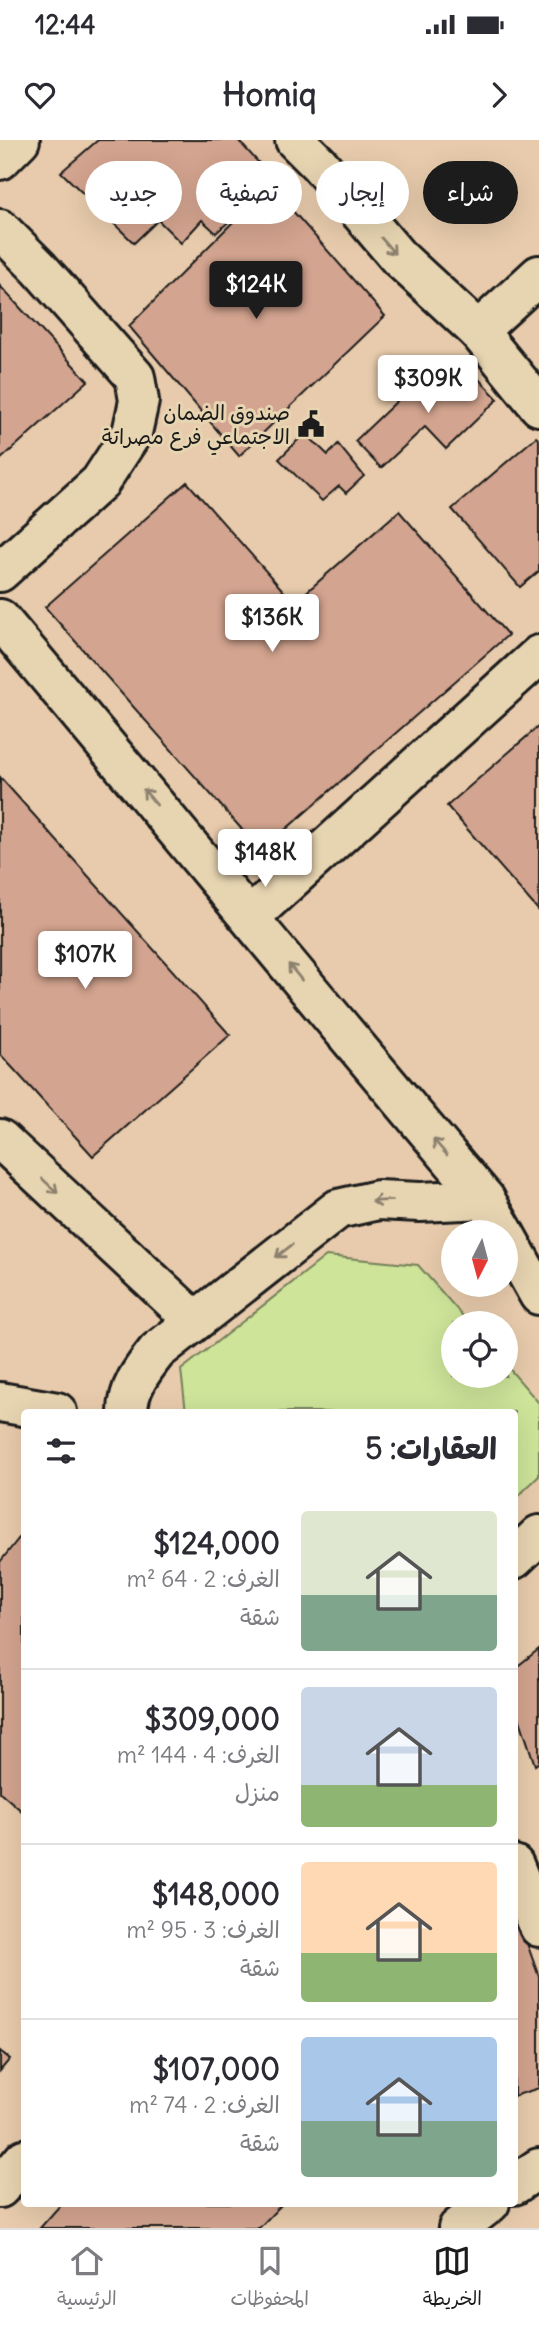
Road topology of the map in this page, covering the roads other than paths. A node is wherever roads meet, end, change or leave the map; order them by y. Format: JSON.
{"nodes":[{"id":1,"x":20,"y":140,"type":"edge"},
{"id":2,"x":295,"y":140,"type":"edge"},
{"id":3,"x":0,"y":160,"type":"edge"},
{"id":4,"x":0,"y":229,"type":"edge"},
{"id":5,"x":539,"y":275,"type":"edge"},
{"id":6,"x":478,"y":331,"type":"junction"},
{"id":7,"x":539,"y":406,"type":"edge"},
{"id":8,"x":0,"y":572,"type":"edge"},
{"id":9,"x":0,"y":619,"type":"edge"},
{"id":10,"x":539,"y":655,"type":"edge"},
{"id":11,"x":250,"y":917,"type":"junction"},
{"id":12,"x":0,"y":1139,"type":"edge"},
{"id":13,"x":485,"y":1199,"type":"junction"},
{"id":14,"x":497,"y":1220,"type":"edge"},
{"id":15,"x":518,"y":1257,"type":"edge"},
{"id":16,"x":539,"y":1295,"type":"edge"},
{"id":17,"x":195,"y":1321,"type":"junction"},
{"id":18,"x":0,"y":1402,"type":"edge"},
{"id":19,"x":40,"y":1409,"type":"edge"},
{"id":20,"x":128,"y":1409,"type":"edge"},
{"id":21,"x":518,"y":1875,"type":"edge"},
{"id":22,"x":539,"y":1927,"type":"edge"},
{"id":23,"x":21,"y":2163,"type":"edge"},
{"id":24,"x":539,"y":2168,"type":"edge"},
{"id":25,"x":518,"y":2182,"type":"edge"},
{"id":26,"x":0,"y":2188,"type":"edge"},
{"id":27,"x":486,"y":2207,"type":"edge"},
{"id":28,"x":458,"y":2228,"type":"edge"}],
"edges":[{"from":1,"to":3,"type":"main road"},
{"from":2,"to":6,"type":"main road","one_way":true},
{"from":4,"to":8,"type":"main road"},
{"from":5,"to":6,"type":"main road"},
{"from":6,"to":7,"type":"main road"},
{"from":11,"to":9,"type":"main road","one_way":true},
{"from":10,"to":11,"type":"main road"},
{"from":13,"to":11,"type":"main road","one_way":true},
{"from":12,"to":17,"type":"main road","one_way":true},
{"from":13,"to":14,"type":"main road"},
{"from":13,"to":17,"type":"main road","one_way":true},
{"from":15,"to":16,"type":"main road"},
{"from":17,"to":20,"type":"main road"},
{"from":18,"to":19,"type":"main road"},
{"from":21,"to":22,"type":"main road"},
{"from":23,"to":26,"type":"main road"},
{"from":24,"to":25,"type":"main road"},
{"from":27,"to":28,"type":"main road"}]}
